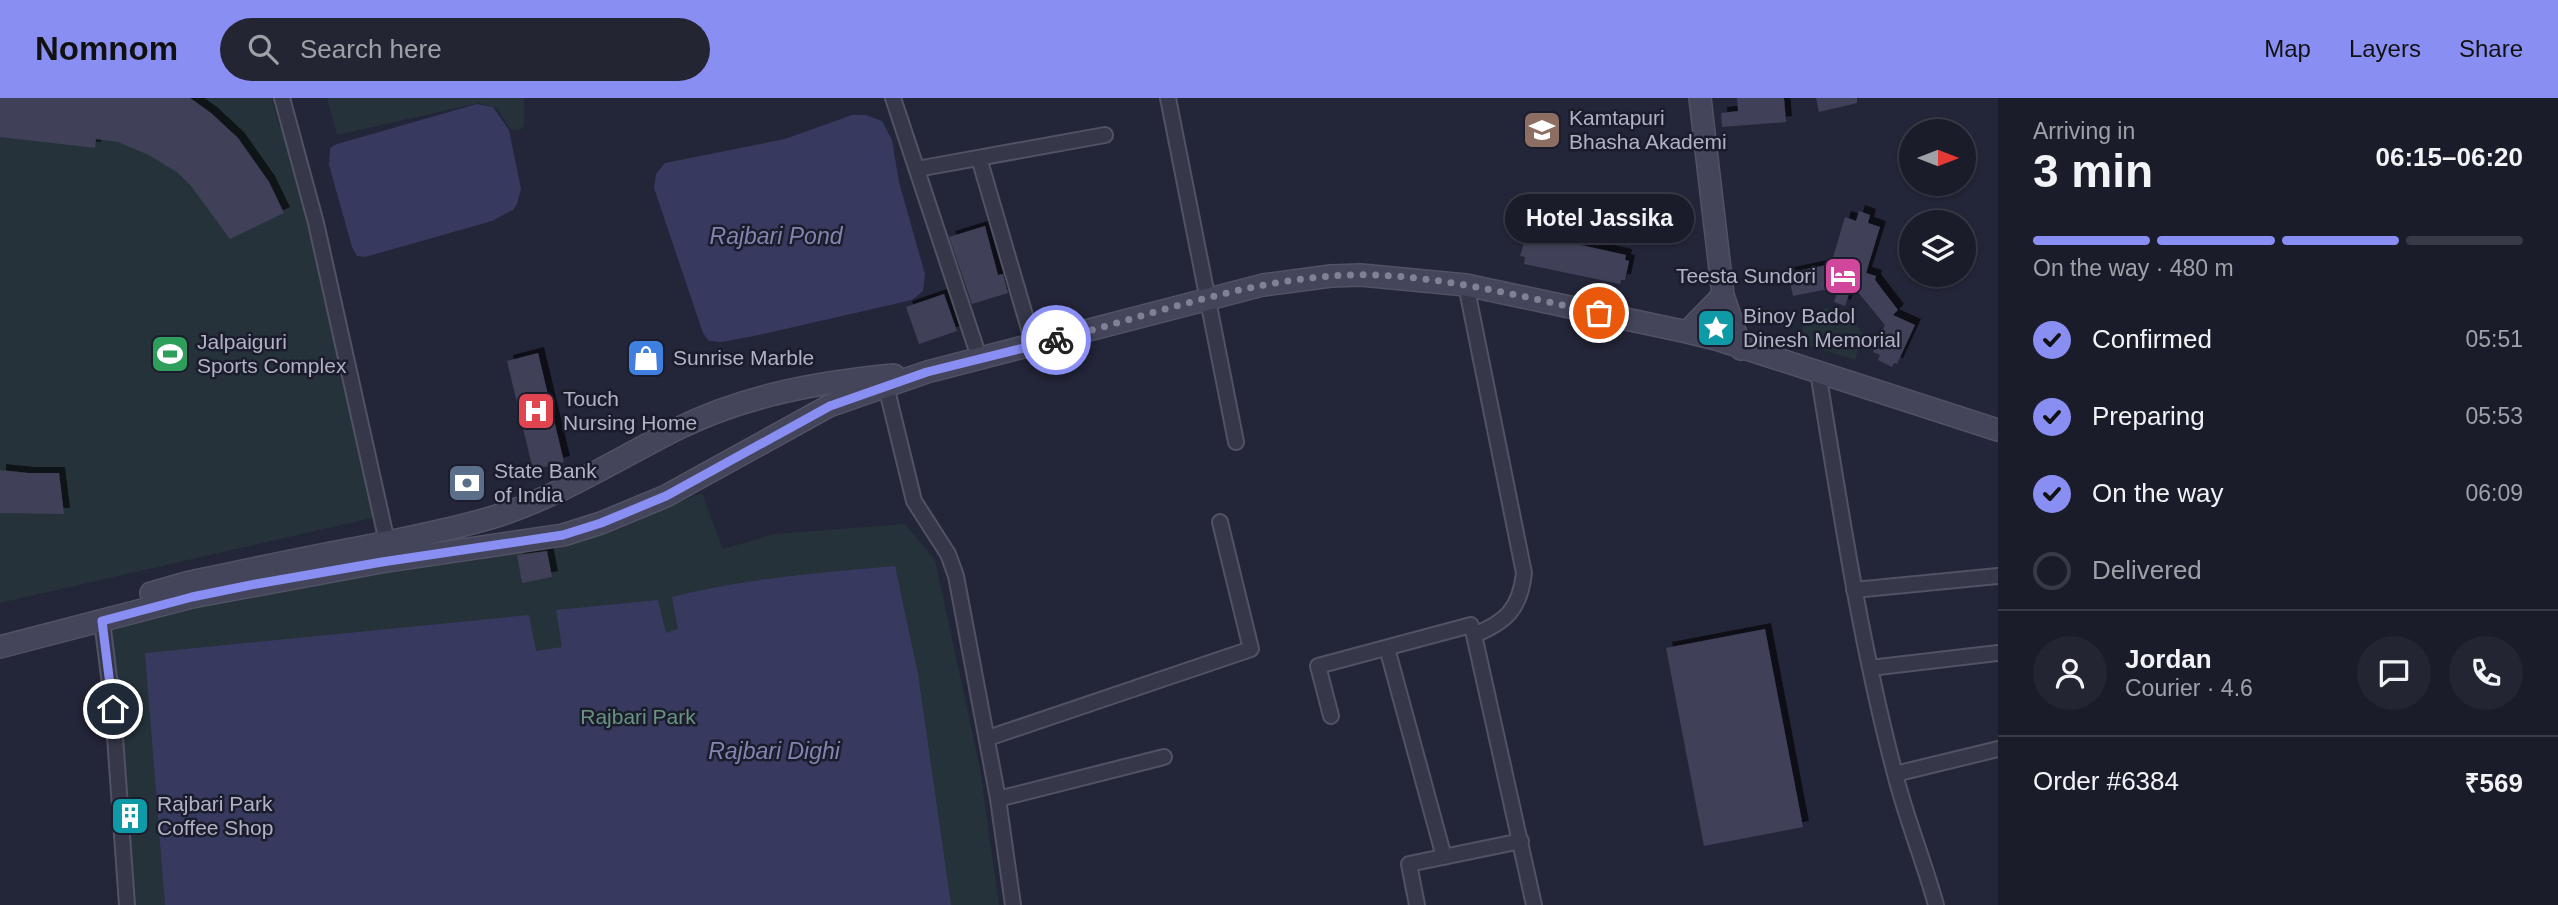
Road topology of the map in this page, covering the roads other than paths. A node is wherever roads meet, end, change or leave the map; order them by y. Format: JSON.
{"nodes":[{"id":1,"x":282,"y":98,"type":"edge"},
{"id":2,"x":893,"y":98,"type":"edge"},
{"id":3,"x":1168,"y":98,"type":"edge"},
{"id":4,"x":1700,"y":98,"type":"edge"},
{"id":5,"x":1105,"y":135,"type":"dead end"},
{"id":6,"x":979,"y":158,"type":"junction"},
{"id":7,"x":917,"y":169,"type":"junction"},
{"id":8,"x":1466,"y":285,"type":"junction"},
{"id":9,"x":1723,"y":295,"type":"junction"},
{"id":10,"x":1208,"y":299,"type":"junction"},
{"id":11,"x":1688,"y":332,"type":"junction"},
{"id":12,"x":1034,"y":346,"type":"junction"},
{"id":13,"x":1741,"y":349,"type":"junction"},
{"id":14,"x":980,"y":360,"type":"junction"},
{"id":15,"x":927,"y":372,"type":"junction"},
{"id":16,"x":1818,"y":372,"type":"junction"},
{"id":17,"x":886,"y":386,"type":"junction"},
{"id":18,"x":1998,"y":430,"type":"edge"},
{"id":19,"x":1236,"y":442,"type":"dead end"},
{"id":20,"x":1220,"y":522,"type":"dead end"},
{"id":21,"x":387,"y":542,"type":"junction"},
{"id":22,"x":1998,"y":576,"type":"edge"},
{"id":23,"x":1854,"y":590,"type":"junction"},
{"id":24,"x":101,"y":615,"type":"junction"},
{"id":25,"x":0,"y":635,"type":"edge"},
{"id":26,"x":1474,"y":635,"type":"junction"},
{"id":27,"x":0,"y":647,"type":"edge"},
{"id":28,"x":1387,"y":648,"type":"junction"},
{"id":29,"x":1998,"y":653,"type":"edge"},
{"id":30,"x":1870,"y":668,"type":"junction"},
{"id":31,"x":1331,"y":716,"type":"dead end"},
{"id":32,"x":988,"y":738,"type":"junction"},
{"id":33,"x":1998,"y":749,"type":"edge"},
{"id":34,"x":1164,"y":757,"type":"dead end"},
{"id":35,"x":1895,"y":774,"type":"junction"},
{"id":36,"x":998,"y":799,"type":"junction"},
{"id":37,"x":1521,"y":841,"type":"junction"},
{"id":38,"x":1444,"y":857,"type":"junction"},
{"id":39,"x":127,"y":905,"type":"edge"},
{"id":40,"x":1013,"y":905,"type":"edge"},
{"id":41,"x":1417,"y":905,"type":"edge"},
{"id":42,"x":1534,"y":905,"type":"edge"},
{"id":43,"x":1936,"y":905,"type":"edge"}],
"edges":[{"from":1,"to":21,"type":"street"},
{"from":2,"to":7,"type":"street"},
{"from":3,"to":10,"type":"street"},
{"from":4,"to":9,"type":"street"},
{"from":5,"to":6,"type":"street"},
{"from":6,"to":7,"type":"street"},
{"from":6,"to":12,"type":"street"},
{"from":7,"to":14,"type":"street"},
{"from":8,"to":10,"type":"street"},
{"from":8,"to":11,"type":"street"},
{"from":8,"to":26,"type":"street"},
{"from":9,"to":11,"type":"street"},
{"from":9,"to":13,"type":"street"},
{"from":10,"to":12,"type":"street"},
{"from":10,"to":19,"type":"street"},
{"from":11,"to":13,"type":"street"},
{"from":12,"to":14,"type":"street"},
{"from":13,"to":16,"type":"street"},
{"from":14,"to":15,"type":"street"},
{"from":15,"to":17,"type":"street"},
{"from":15,"to":21,"type":"street"},
{"from":16,"to":18,"type":"street"},
{"from":16,"to":23,"type":"street"},
{"from":17,"to":24,"type":"street"},
{"from":17,"to":32,"type":"street"},
{"from":20,"to":32,"type":"street"},
{"from":21,"to":24,"type":"street"},
{"from":22,"to":23,"type":"street"},
{"from":23,"to":30,"type":"street"},
{"from":24,"to":25,"type":"street"},
{"from":24,"to":27,"type":"street"},
{"from":24,"to":39,"type":"street"},
{"from":26,"to":28,"type":"street"},
{"from":26,"to":37,"type":"street"},
{"from":28,"to":31,"type":"street"},
{"from":28,"to":38,"type":"street"},
{"from":29,"to":30,"type":"street"},
{"from":30,"to":35,"type":"street"},
{"from":32,"to":36,"type":"street"},
{"from":33,"to":35,"type":"street"},
{"from":34,"to":36,"type":"street"},
{"from":35,"to":43,"type":"street"},
{"from":36,"to":40,"type":"street"},
{"from":37,"to":38,"type":"street"},
{"from":37,"to":42,"type":"street"},
{"from":38,"to":41,"type":"street"}]}
